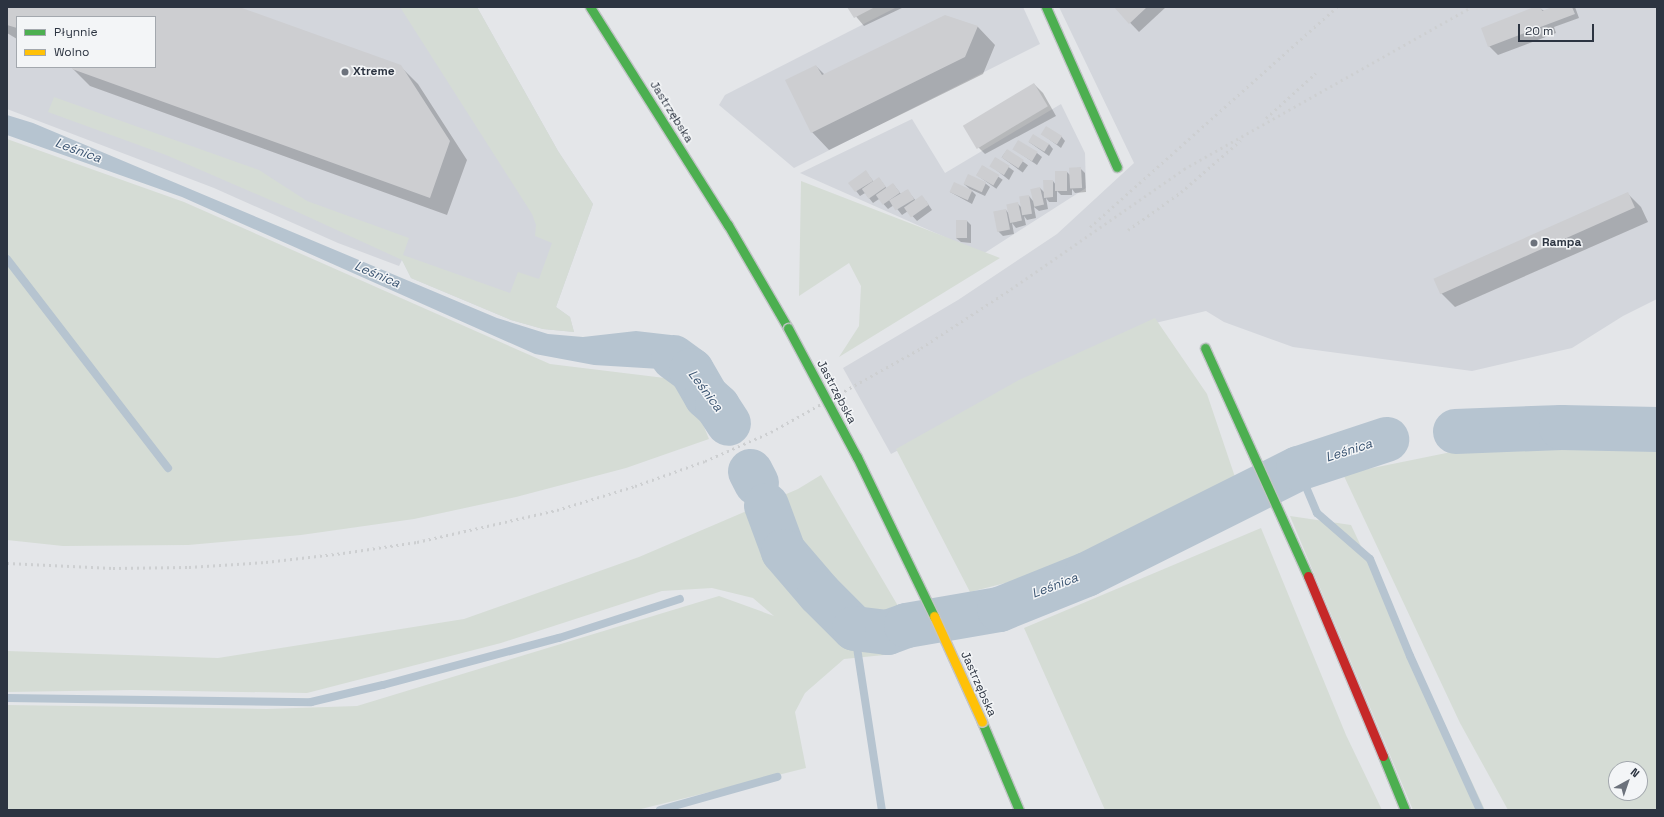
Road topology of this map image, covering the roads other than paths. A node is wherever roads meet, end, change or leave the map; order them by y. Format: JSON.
{"nodes":[{"id":1,"x":590,"y":7,"type":"edge"},
{"id":2,"x":1046,"y":7,"type":"edge"},
{"id":3,"x":1117,"y":167,"type":"dead end"},
{"id":4,"x":1205,"y":348,"type":"dead end"},
{"id":5,"x":1019,"y":810,"type":"edge"},
{"id":6,"x":1405,"y":810,"type":"edge"}],
"edges":[{"from":1,"to":5,"type":"main road","name":"Jastrzębska","bridge":true},
{"from":2,"to":3,"type":"main road"},
{"from":4,"to":6,"type":"main road"}]}
